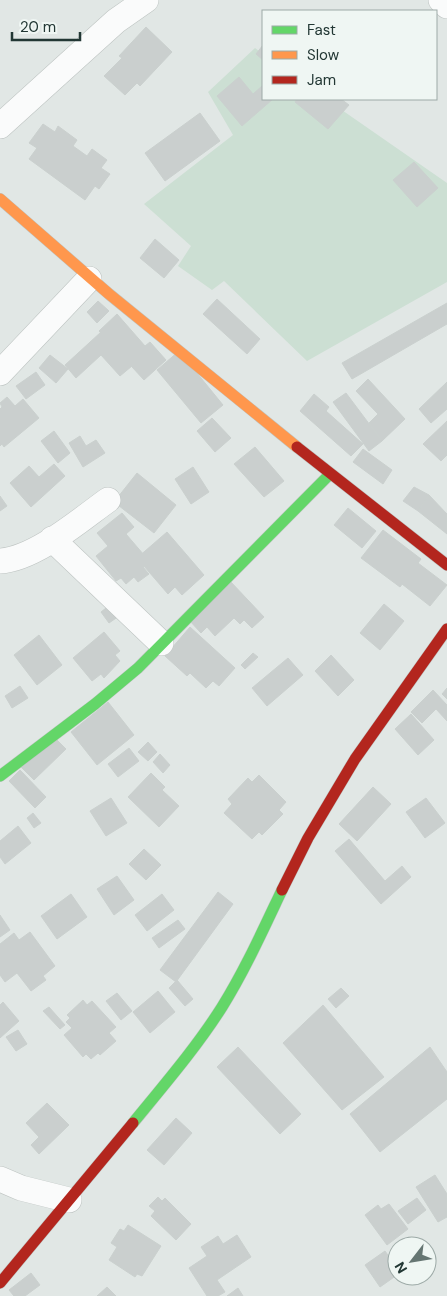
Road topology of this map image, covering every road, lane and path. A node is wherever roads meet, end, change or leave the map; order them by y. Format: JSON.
{"nodes":[{"id":1,"x":146,"y":0,"type":"edge"},
{"id":2,"x":441,"y":0,"type":"edge"},
{"id":3,"x":447,"y":6,"type":"edge"},
{"id":4,"x":0,"y":126,"type":"edge"},
{"id":5,"x":0,"y":199,"type":"edge"},
{"id":6,"x":89,"y":279,"type":"junction"},
{"id":7,"x":0,"y":373,"type":"edge"},
{"id":8,"x":330,"y":474,"type":"junction"},
{"id":9,"x":108,"y":500,"type":"dead end"},
{"id":10,"x":52,"y":539,"type":"junction"},
{"id":11,"x":0,"y":561,"type":"edge"},
{"id":12,"x":447,"y":565,"type":"edge"},
{"id":13,"x":447,"y":629,"type":"edge"},
{"id":14,"x":162,"y":643,"type":"junction"},
{"id":15,"x":0,"y":776,"type":"edge"},
{"id":16,"x":0,"y":1179,"type":"edge"},
{"id":17,"x":69,"y":1200,"type":"junction"},
{"id":18,"x":0,"y":1283,"type":"edge"}],
"edges":[{"from":1,"to":4,"type":"street"},
{"from":2,"to":3,"type":"street"},
{"from":5,"to":6,"type":"street"},
{"from":6,"to":7,"type":"street"},
{"from":6,"to":8,"type":"street"},
{"from":8,"to":12,"type":"street"},
{"from":8,"to":14,"type":"street"},
{"from":9,"to":10,"type":"street"},
{"from":10,"to":11,"type":"street"},
{"from":10,"to":14,"type":"street"},
{"from":13,"to":17,"type":"street"},
{"from":14,"to":15,"type":"street"},
{"from":16,"to":17,"type":"street"},
{"from":17,"to":18,"type":"street"}]}
